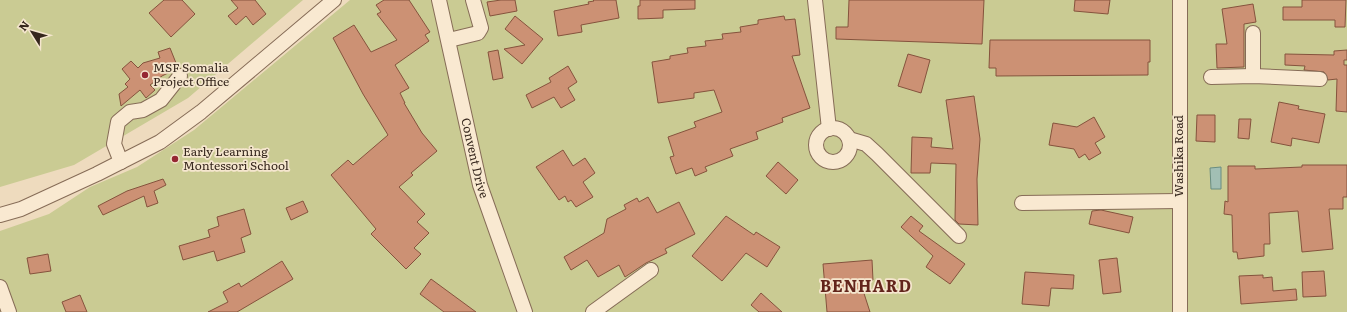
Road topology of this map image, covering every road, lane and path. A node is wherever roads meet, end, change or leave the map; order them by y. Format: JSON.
{"nodes":[{"id":1,"x":334,"y":0,"type":"edge"},
{"id":2,"x":439,"y":0,"type":"edge"},
{"id":3,"x":473,"y":0,"type":"edge"},
{"id":4,"x":815,"y":0,"type":"edge"},
{"id":5,"x":1180,"y":0,"type":"edge"},
{"id":6,"x":1253,"y":33,"type":"dead end"},
{"id":7,"x":449,"y":40,"type":"junction"},
{"id":8,"x":180,"y":76,"type":"dead end"},
{"id":9,"x":1253,"y":76,"type":"junction"},
{"id":10,"x":1211,"y":77,"type":"dead end"},
{"id":11,"x":1320,"y":79,"type":"dead end"},
{"id":12,"x":829,"y":129,"type":"junction"},
{"id":13,"x":849,"y":139,"type":"junction"},
{"id":14,"x":121,"y":162,"type":"junction"},
{"id":15,"x":1180,"y":201,"type":"junction"},
{"id":16,"x":1022,"y":203,"type":"dead end"},
{"id":17,"x":0,"y":215,"type":"edge"},
{"id":18,"x":959,"y":236,"type":"dead end"},
{"id":19,"x":651,"y":270,"type":"dead end"},
{"id":20,"x":0,"y":287,"type":"edge"},
{"id":21,"x":10,"y":312,"type":"edge"},
{"id":22,"x":525,"y":312,"type":"edge"},
{"id":23,"x":593,"y":312,"type":"edge"},
{"id":24,"x":1180,"y":312,"type":"edge"}],
"edges":[{"from":1,"to":14,"type":"street"},
{"from":2,"to":7,"type":"street","name":"Convent Drive"},
{"from":3,"to":7,"type":"street"},
{"from":4,"to":12,"type":"street"},
{"from":5,"to":15,"type":"street","name":"Washika Road"},
{"from":6,"to":9,"type":"street"},
{"from":7,"to":22,"type":"street","name":"Convent Drive"},
{"from":8,"to":14,"type":"street"},
{"from":9,"to":10,"type":"street"},
{"from":9,"to":11,"type":"street"},
{"from":12,"to":13,"type":"street"},
{"from":12,"to":13,"type":"street"},
{"from":13,"to":18,"type":"street"},
{"from":14,"to":17,"type":"street"},
{"from":15,"to":16,"type":"street"},
{"from":15,"to":24,"type":"street","name":"Washika Road"},
{"from":19,"to":23,"type":"street"},
{"from":20,"to":21,"type":"street"}]}
